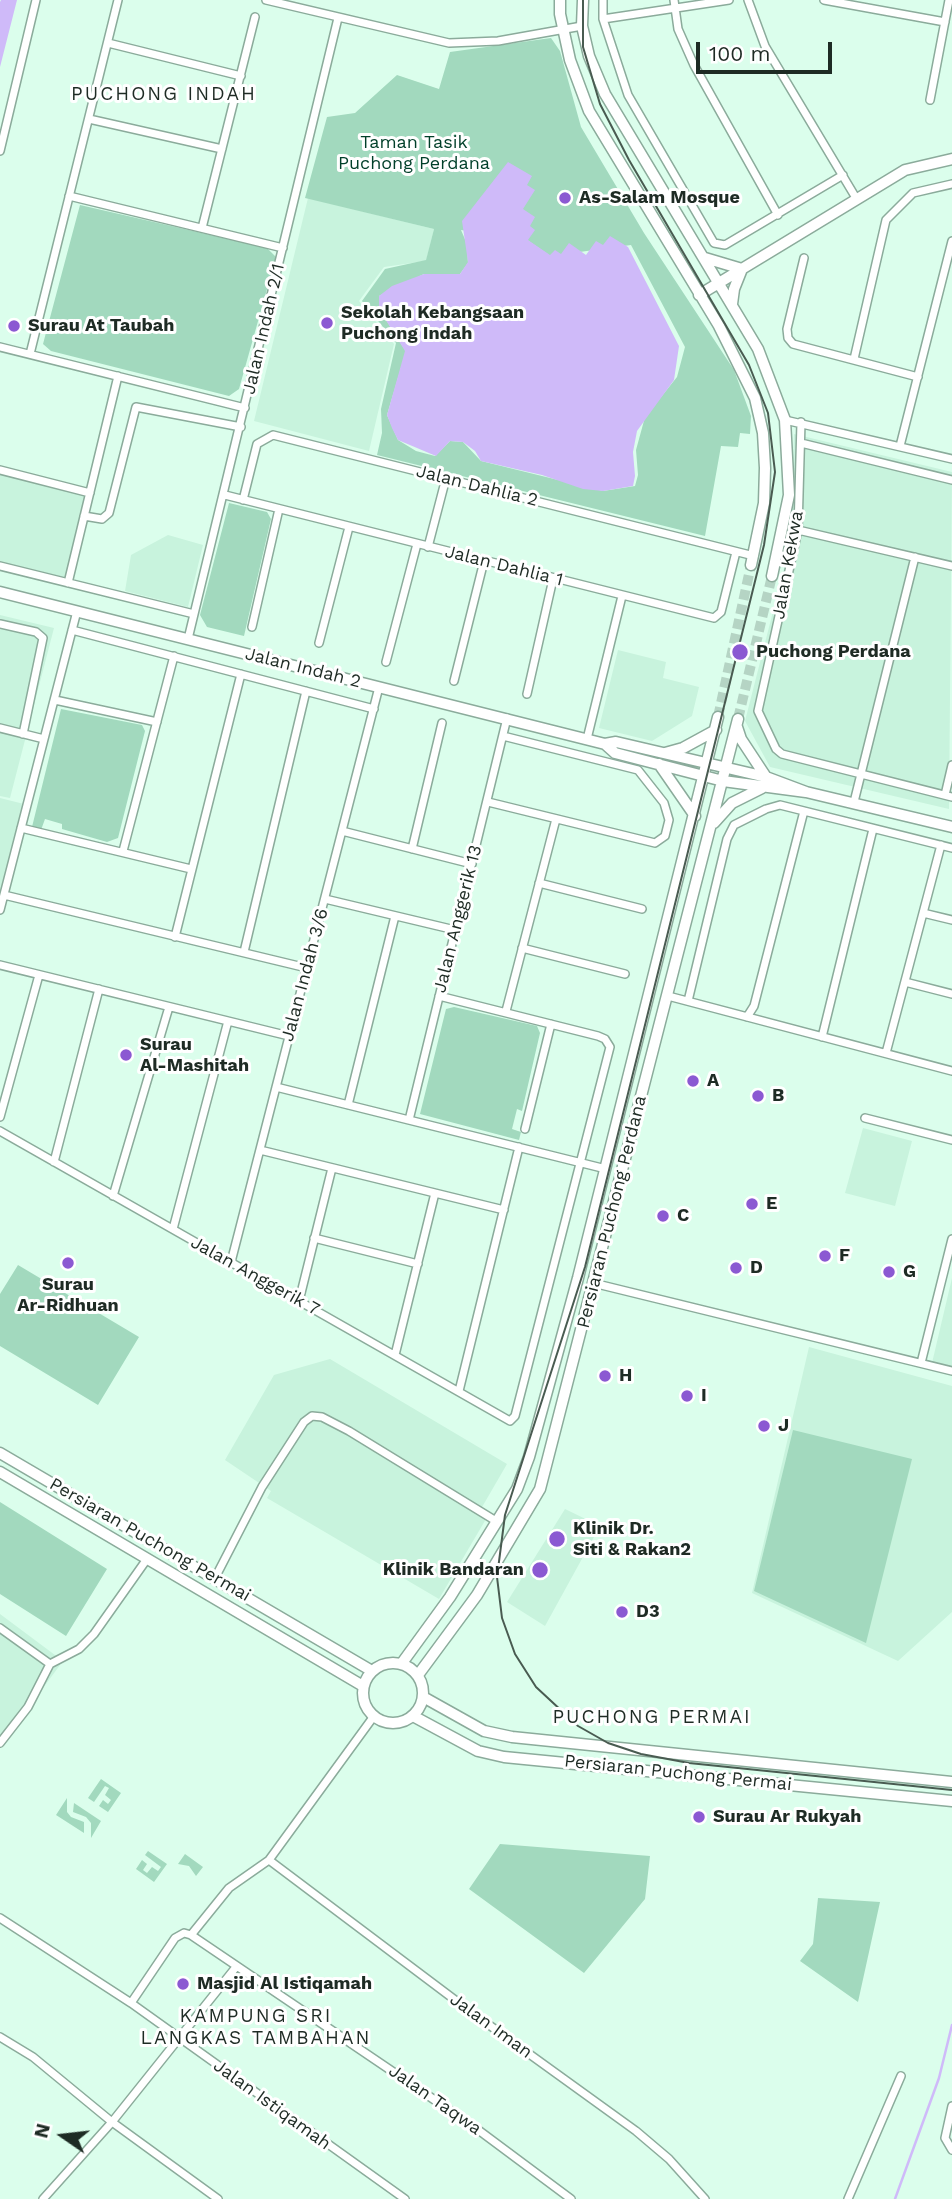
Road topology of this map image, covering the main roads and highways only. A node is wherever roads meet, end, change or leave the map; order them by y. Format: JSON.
{"nodes":[{"id":1,"x":560,"y":0,"type":"edge"},
{"id":2,"x":583,"y":0,"type":"edge"},
{"id":3,"x":952,"y":159,"type":"edge"},
{"id":4,"x":704,"y":257,"type":"junction"},
{"id":5,"x":742,"y":270,"type":"junction"},
{"id":6,"x":720,"y":282,"type":"junction"},
{"id":7,"x":699,"y":295,"type":"junction"},
{"id":8,"x":732,"y":304,"type":"junction"},
{"id":9,"x":753,"y":560,"type":"tunnel mouth"},
{"id":10,"x":772,"y":576,"type":"tunnel mouth"},
{"id":11,"x":0,"y":592,"type":"edge"},
{"id":12,"x":718,"y":717,"type":"tunnel mouth"},
{"id":13,"x":716,"y":730,"type":"junction"},
{"id":14,"x":661,"y":759,"type":"junction"},
{"id":15,"x":708,"y":763,"type":"junction"},
{"id":16,"x":726,"y":768,"type":"junction"},
{"id":17,"x":705,"y":776,"type":"junction"},
{"id":18,"x":723,"y":781,"type":"junction"},
{"id":19,"x":764,"y":783,"type":"junction"},
{"id":20,"x":695,"y":816,"type":"junction"},
{"id":21,"x":952,"y":827,"type":"edge"},
{"id":22,"x":711,"y":828,"type":"junction"},
{"id":23,"x":0,"y":1453,"type":"edge"},
{"id":24,"x":0,"y":1472,"type":"edge"},
{"id":25,"x":402,"y":1663,"type":"junction"},
{"id":26,"x":372,"y":1671,"type":"junction"},
{"id":27,"x":418,"y":1675,"type":"junction"},
{"id":28,"x":363,"y":1686,"type":"junction"},
{"id":29,"x":425,"y":1698,"type":"junction"},
{"id":30,"x":413,"y":1716,"type":"junction"},
{"id":31,"x":952,"y":1782,"type":"edge"},
{"id":32,"x":952,"y":1801,"type":"edge"}],
"edges":[{"from":1,"to":7,"type":"main road"},
{"from":2,"to":4,"type":"main road"},
{"from":3,"to":5,"type":"main road"},
{"from":4,"to":5,"type":"main road"},
{"from":4,"to":6,"type":"main road"},
{"from":5,"to":6,"type":"main road"},
{"from":5,"to":8,"type":"main road"},
{"from":6,"to":7,"type":"main road"},
{"from":6,"to":8,"type":"main road"},
{"from":7,"to":9,"type":"main road"},
{"from":8,"to":10,"type":"main road"},
{"from":11,"to":14,"type":"main road","name":"Jalan Indah 2"},
{"from":12,"to":13,"type":"main road","name":"Persiaran Puchong Perdana"},
{"from":13,"to":14,"type":"main road"},
{"from":13,"to":15,"type":"main road","name":"Persiaran Puchong Perdana"},
{"from":14,"to":15,"type":"main road","name":"Jalan Indah 2"},
{"from":14,"to":17,"type":"main road","name":"Jalan Indah 2"},
{"from":14,"to":20,"type":"main road"},
{"from":15,"to":16,"type":"main road","name":"Jalan Indah 2"},
{"from":15,"to":17,"type":"main road","name":"Persiaran Puchong Perdana"},
{"from":16,"to":18,"type":"main road","name":"Persiaran Puchong Perdana"},
{"from":16,"to":19,"type":"main road","name":"Jalan Indah 2"},
{"from":16,"to":19,"type":"main road","name":"Persiaran Puchong Perdana"},
{"from":17,"to":18,"type":"main road","name":"Jalan Indah 2"},
{"from":17,"to":20,"type":"main road","name":"Persiaran Puchong Perdana"},
{"from":18,"to":19,"type":"main road","name":"Jalan Indah 2"},
{"from":18,"to":22,"type":"main road","name":"Persiaran Puchong Perdana"},
{"from":19,"to":21,"type":"main road"},
{"from":19,"to":22,"type":"main road"},
{"from":20,"to":25,"type":"main road","name":"Persiaran Puchong Perdana"},
{"from":22,"to":27,"type":"main road","name":"Persiaran Puchong Perdana"},
{"from":23,"to":26,"type":"main road","name":"Persiaran Puchong Permai"},
{"from":24,"to":28,"type":"main road","name":"Persiaran Puchong Permai"},
{"from":25,"to":26,"type":"main road"},
{"from":25,"to":27,"type":"main road"},
{"from":26,"to":28,"type":"main road"},
{"from":27,"to":29,"type":"main road"},
{"from":28,"to":30,"type":"main road"},
{"from":29,"to":30,"type":"main road"},
{"from":29,"to":31,"type":"main road","name":"Persiaran Puchong Permai"},
{"from":30,"to":32,"type":"main road","name":"Persiaran Puchong Permai"}]}
